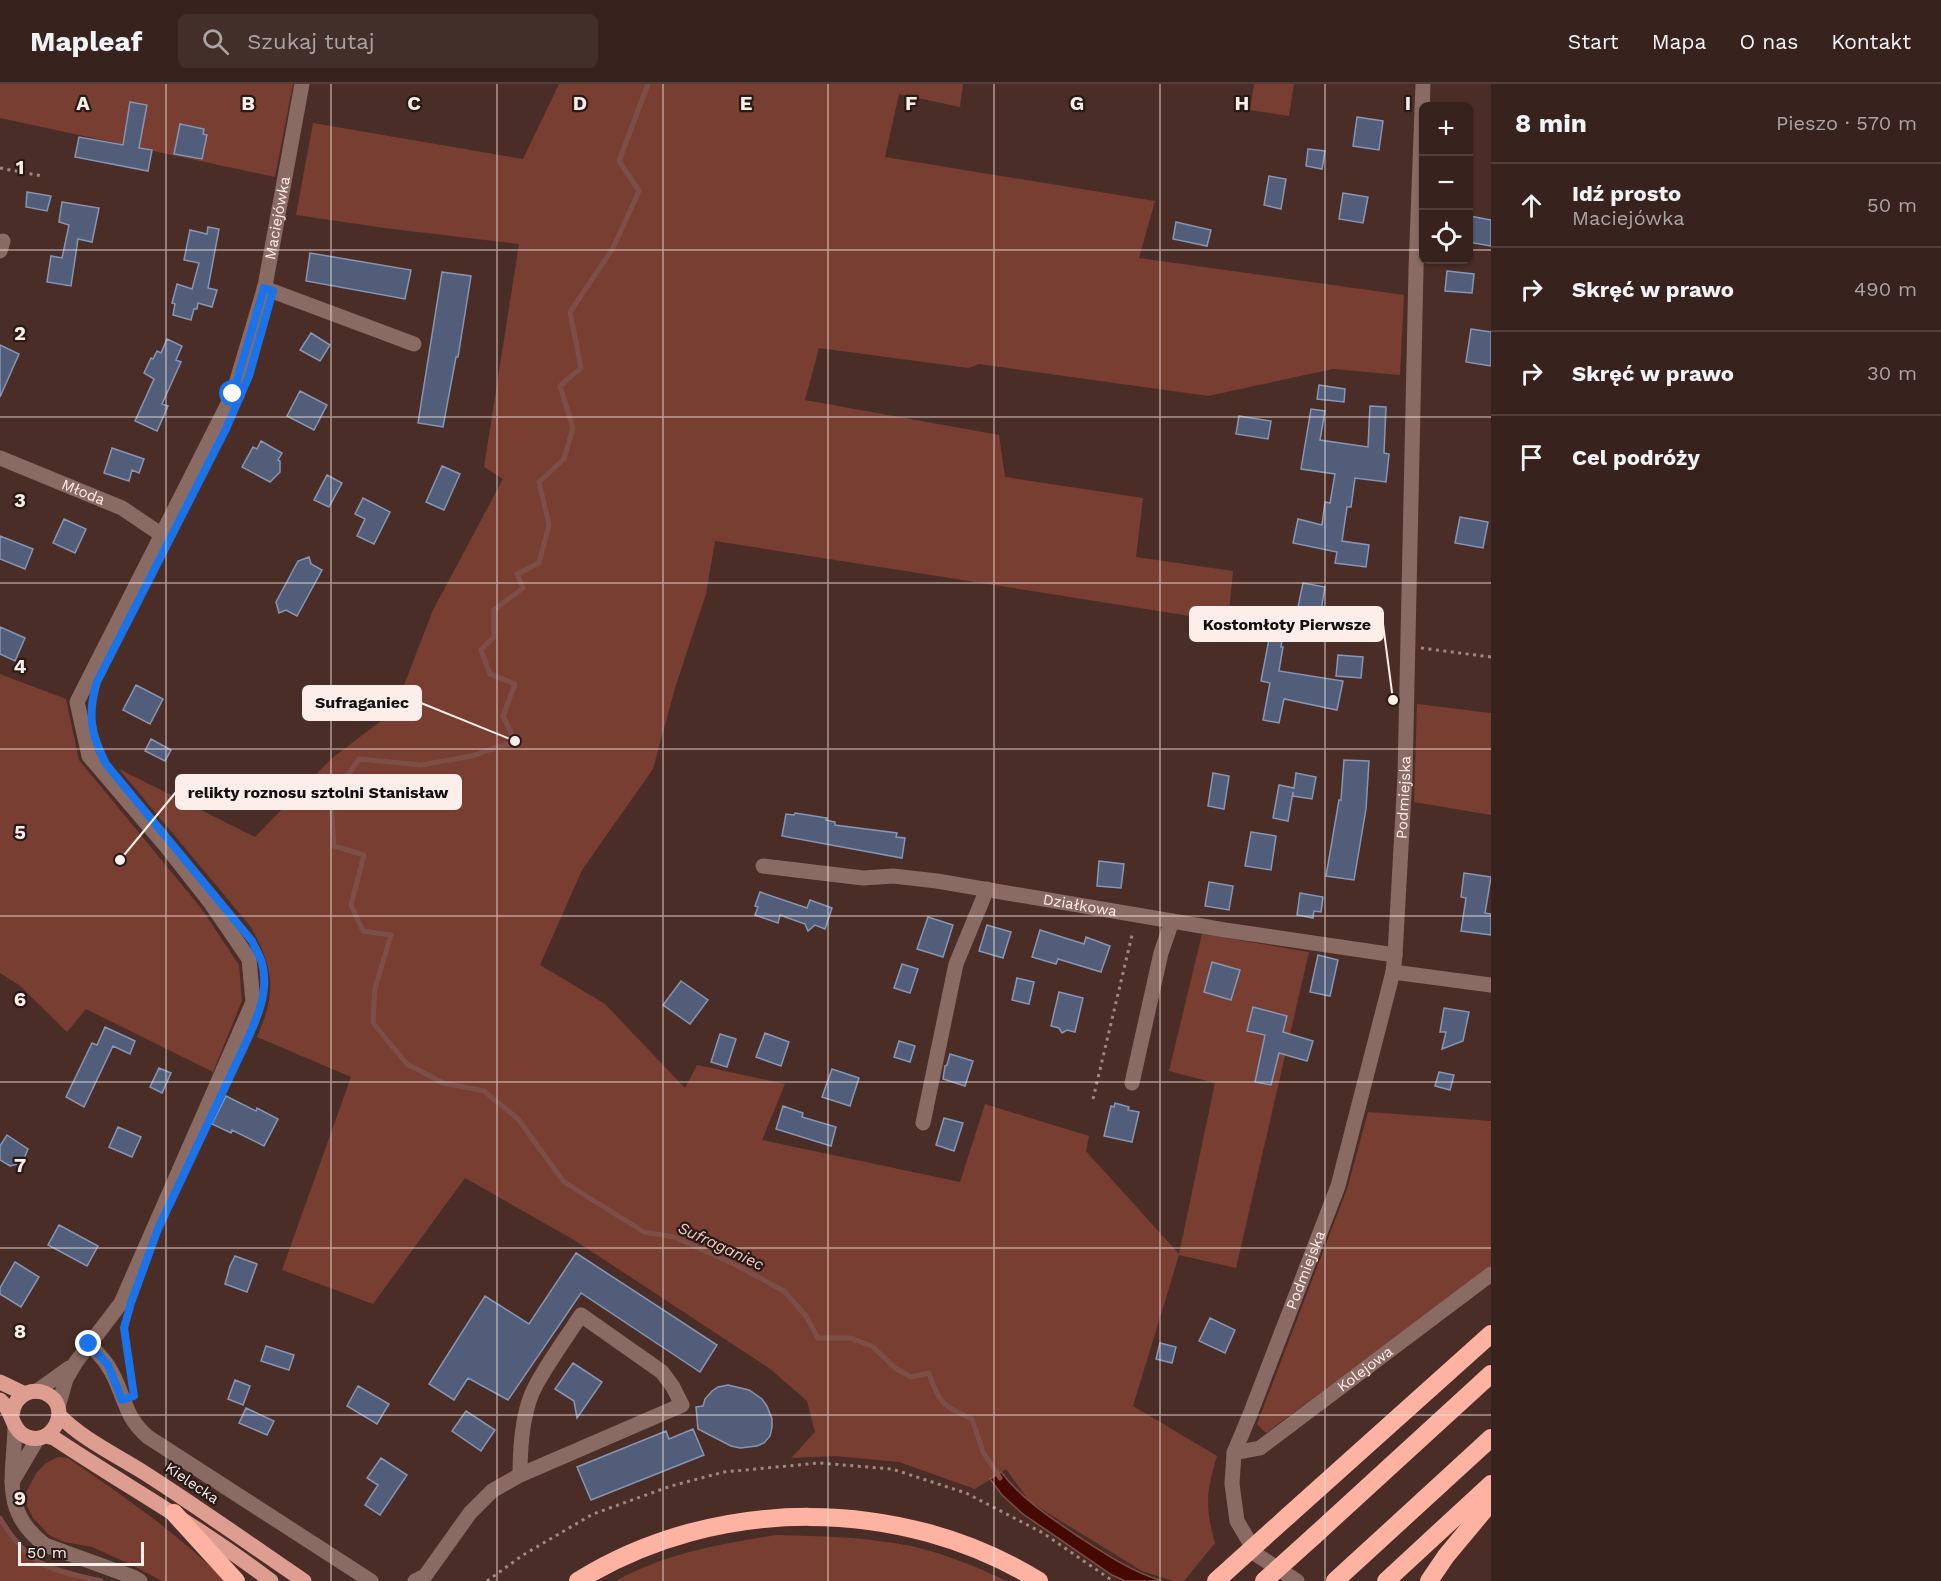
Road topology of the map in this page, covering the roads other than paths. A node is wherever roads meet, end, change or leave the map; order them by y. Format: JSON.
{"nodes":[{"id":1,"x":302,"y":84,"type":"edge"},
{"id":2,"x":1422,"y":84,"type":"edge"},
{"id":3,"x":264,"y":288,"type":"junction"},
{"id":4,"x":414,"y":344,"type":"dead end"},
{"id":5,"x":0,"y":458,"type":"edge"},
{"id":6,"x":162,"y":535,"type":"junction"},
{"id":7,"x":763,"y":866,"type":"dead end"},
{"id":8,"x":987,"y":889,"type":"junction"},
{"id":9,"x":1172,"y":921,"type":"junction"},
{"id":10,"x":1395,"y":954,"type":"junction"},
{"id":11,"x":1393,"y":972,"type":"junction"},
{"id":12,"x":1491,"y":984,"type":"edge"},
{"id":13,"x":1132,"y":1083,"type":"dead end"},
{"id":14,"x":923,"y":1123,"type":"dead end"},
{"id":15,"x":1491,"y":1275,"type":"edge"},
{"id":16,"x":1491,"y":1334,"type":"edge"},
{"id":17,"x":89,"y":1344,"type":"junction"},
{"id":18,"x":76,"y":1362,"type":"junction"},
{"id":19,"x":1491,"y":1374,"type":"edge"},
{"id":20,"x":0,"y":1382,"type":"edge"},
{"id":21,"x":31,"y":1393,"type":"junction"},
{"id":22,"x":58,"y":1411,"type":"junction"},
{"id":23,"x":8,"y":1412,"type":"edge"},
{"id":24,"x":42,"y":1437,"type":"junction"},
{"id":25,"x":1491,"y":1438,"type":"edge"},
{"id":26,"x":1234,"y":1453,"type":"junction"},
{"id":27,"x":520,"y":1475,"type":"junction"},
{"id":28,"x":12,"y":1482,"type":"junction"},
{"id":29,"x":1491,"y":1484,"type":"edge"},
{"id":30,"x":1491,"y":1502,"type":"edge"},
{"id":31,"x":174,"y":1513,"type":"junction"},
{"id":32,"x":140,"y":1581,"type":"edge"},
{"id":33,"x":236,"y":1581,"type":"edge"},
{"id":34,"x":271,"y":1581,"type":"edge"},
{"id":35,"x":304,"y":1581,"type":"edge"},
{"id":36,"x":371,"y":1581,"type":"edge"},
{"id":37,"x":416,"y":1581,"type":"edge"},
{"id":38,"x":578,"y":1581,"type":"edge"},
{"id":39,"x":1039,"y":1581,"type":"edge"},
{"id":40,"x":1216,"y":1581,"type":"edge"},
{"id":41,"x":1264,"y":1581,"type":"edge"},
{"id":42,"x":1297,"y":1581,"type":"edge"},
{"id":43,"x":1335,"y":1581,"type":"edge"},
{"id":44,"x":1386,"y":1581,"type":"edge"},
{"id":45,"x":1429,"y":1581,"type":"edge"}],
"edges":[{"from":1,"to":3,"type":"street","name":"Maciejówka"},
{"from":2,"to":10,"type":"street","name":"Podmiejska"},
{"from":3,"to":4,"type":"street"},
{"from":3,"to":6,"type":"street","name":"Maciejówka"},
{"from":5,"to":6,"type":"street","name":"Młoda"},
{"from":6,"to":17,"type":"street","name":"Maciejówka"},
{"from":7,"to":8,"type":"street","name":"Działkowa"},
{"from":8,"to":9,"type":"street","name":"Działkowa"},
{"from":8,"to":14,"type":"street"},
{"from":9,"to":10,"type":"street","name":"Działkowa"},
{"from":9,"to":13,"type":"street"},
{"from":10,"to":11,"type":"street","name":"Podmiejska"},
{"from":11,"to":12,"type":"street"},
{"from":11,"to":26,"type":"street","name":"Podmiejska"},
{"from":15,"to":26,"type":"street","name":"Kolejowa"},
{"from":16,"to":40,"type":"highway","bridge":true},
{"from":17,"to":18,"type":"street","name":"Maciejówka"},
{"from":17,"to":36,"type":"street"},
{"from":18,"to":21,"type":"street","name":"Maciejówka"},
{"from":18,"to":22,"type":"street","name":"Maciejówka"},
{"from":19,"to":41,"type":"highway","bridge":true},
{"from":20,"to":21,"type":"main road"},
{"from":21,"to":22,"type":"main road"},
{"from":21,"to":23,"type":"main road"},
{"from":22,"to":24,"type":"main road"},
{"from":22,"to":35,"type":"main road","name":"Kielecka"},
{"from":23,"to":24,"type":"main road"},
{"from":23,"to":28,"type":"street"},
{"from":24,"to":28,"type":"street"},
{"from":24,"to":31,"type":"main road"},
{"from":25,"to":43,"type":"highway"},
{"from":26,"to":42,"type":"street","name":"Podmiejska"},
{"from":27,"to":27,"type":"street"},
{"from":27,"to":37,"type":"street"},
{"from":28,"to":32,"type":"street"},
{"from":29,"to":44,"type":"highway"},
{"from":30,"to":45,"type":"highway"},
{"from":31,"to":33,"type":"highway"},
{"from":31,"to":34,"type":"main road"},
{"from":38,"to":39,"type":"highway"}]}
